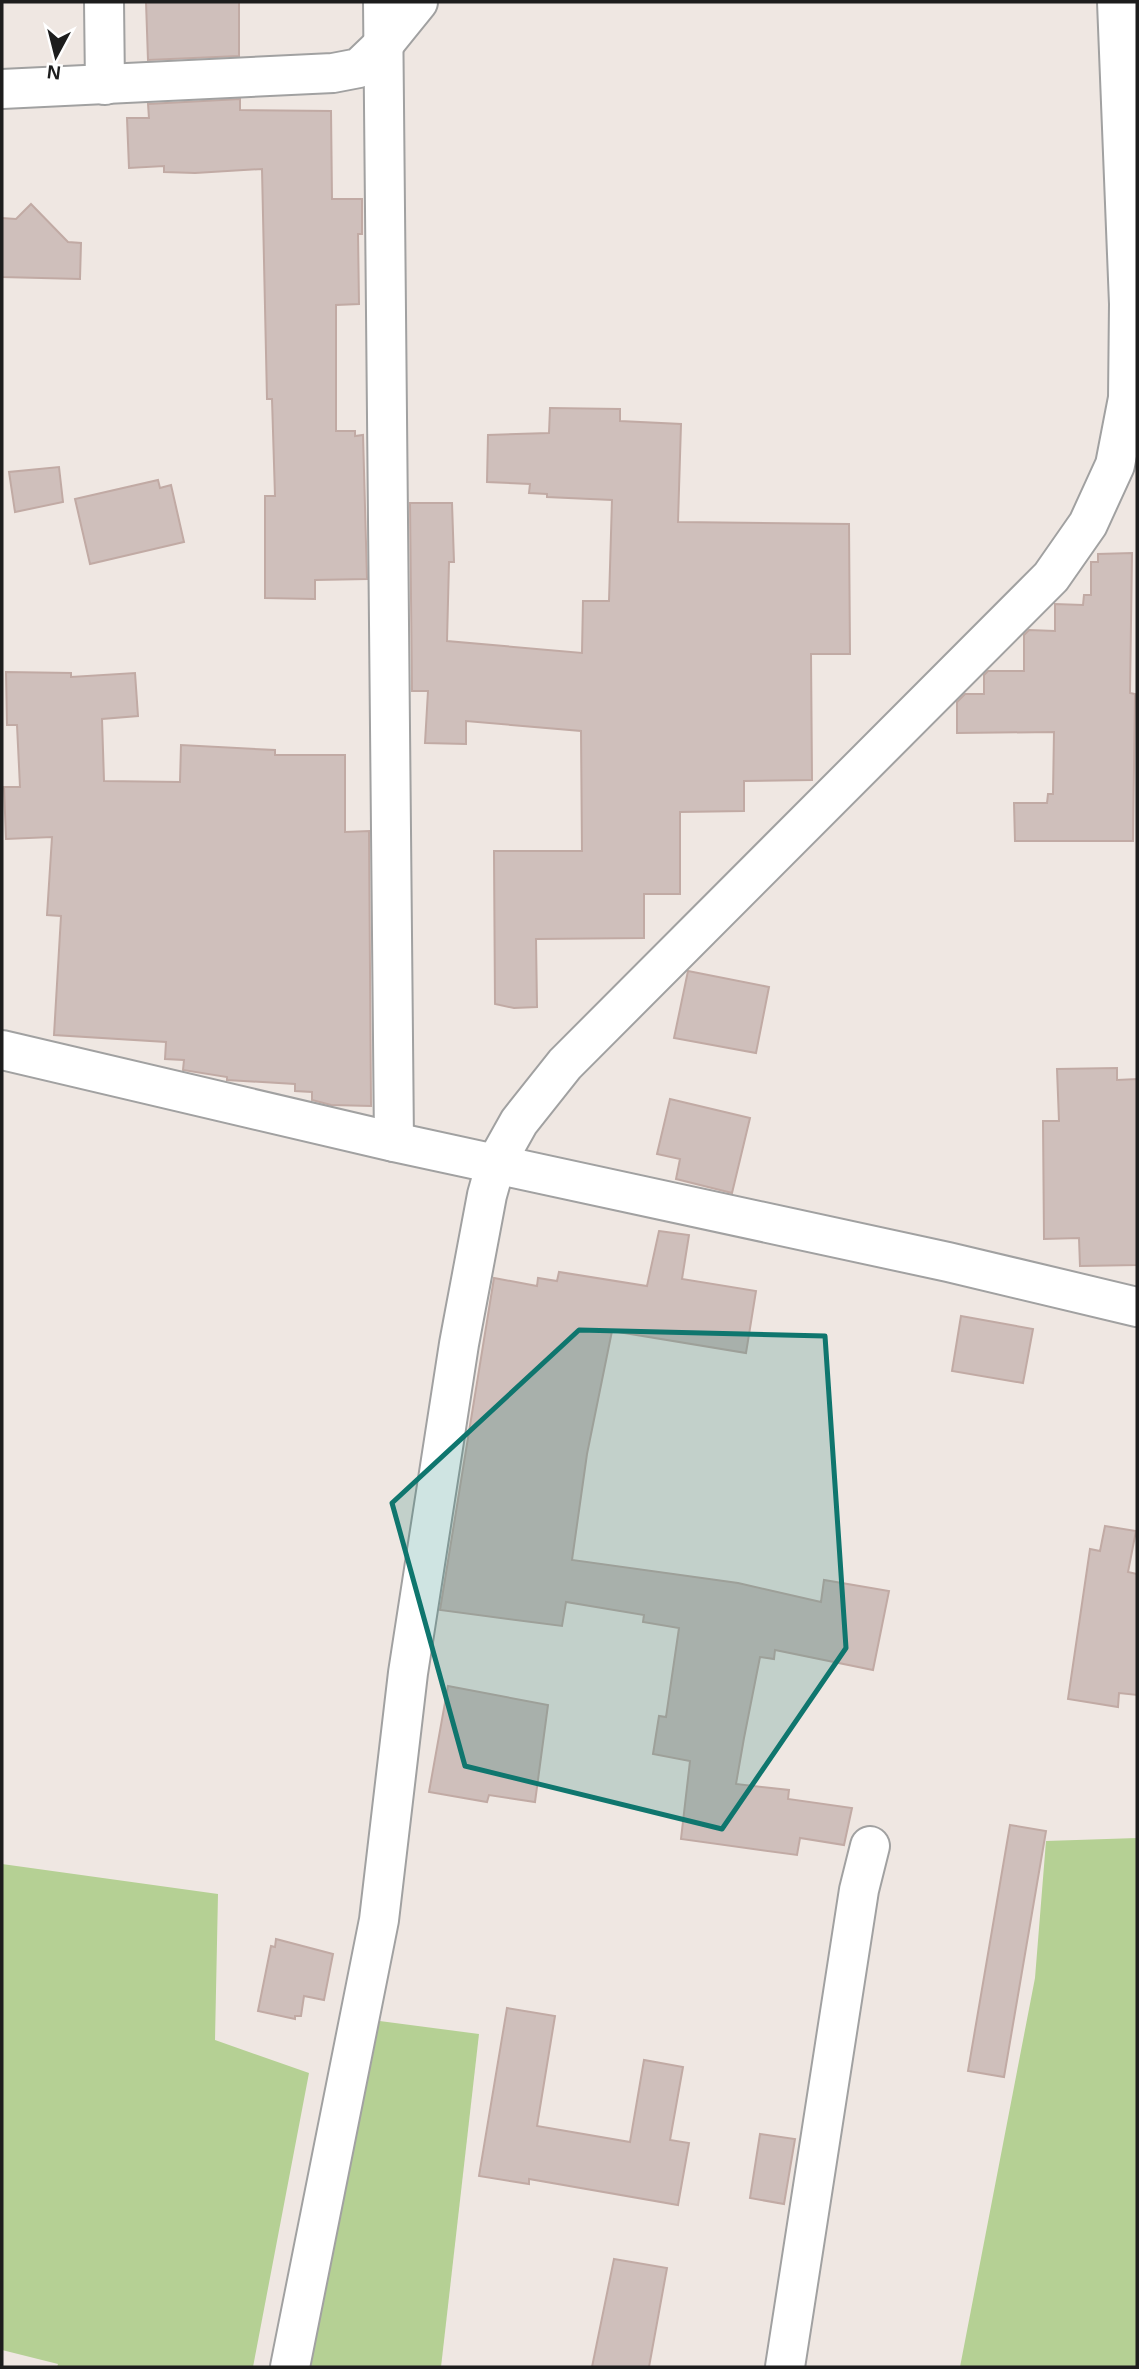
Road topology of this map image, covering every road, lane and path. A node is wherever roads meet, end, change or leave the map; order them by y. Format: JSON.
{"nodes":[{"id":1,"x":104,"y":2,"type":"edge"},
{"id":2,"x":383,"y":2,"type":"edge"},
{"id":3,"x":418,"y":2,"type":"edge"},
{"id":4,"x":1117,"y":2,"type":"edge"},
{"id":5,"x":384,"y":44,"type":"junction"},
{"id":6,"x":105,"y":85,"type":"junction"},
{"id":7,"x":2,"y":89,"type":"edge"},
{"id":8,"x":2,"y":1050,"type":"edge"},
{"id":9,"x":394,"y":1142,"type":"junction"},
{"id":10,"x":496,"y":1163,"type":"junction"},
{"id":11,"x":1137,"y":1307,"type":"edge"},
{"id":12,"x":870,"y":1846,"type":"dead end"},
{"id":13,"x":289,"y":2367,"type":"edge"},
{"id":14,"x":785,"y":2367,"type":"edge"}],
"edges":[{"from":1,"to":6,"type":"street"},
{"from":2,"to":5,"type":"street"},
{"from":3,"to":5,"type":"street"},
{"from":4,"to":10,"type":"street"},
{"from":5,"to":6,"type":"street"},
{"from":5,"to":9,"type":"street"},
{"from":6,"to":7,"type":"street"},
{"from":8,"to":9,"type":"street"},
{"from":9,"to":10,"type":"street"},
{"from":10,"to":11,"type":"street"},
{"from":10,"to":13,"type":"street"},
{"from":12,"to":14,"type":"street"}]}
